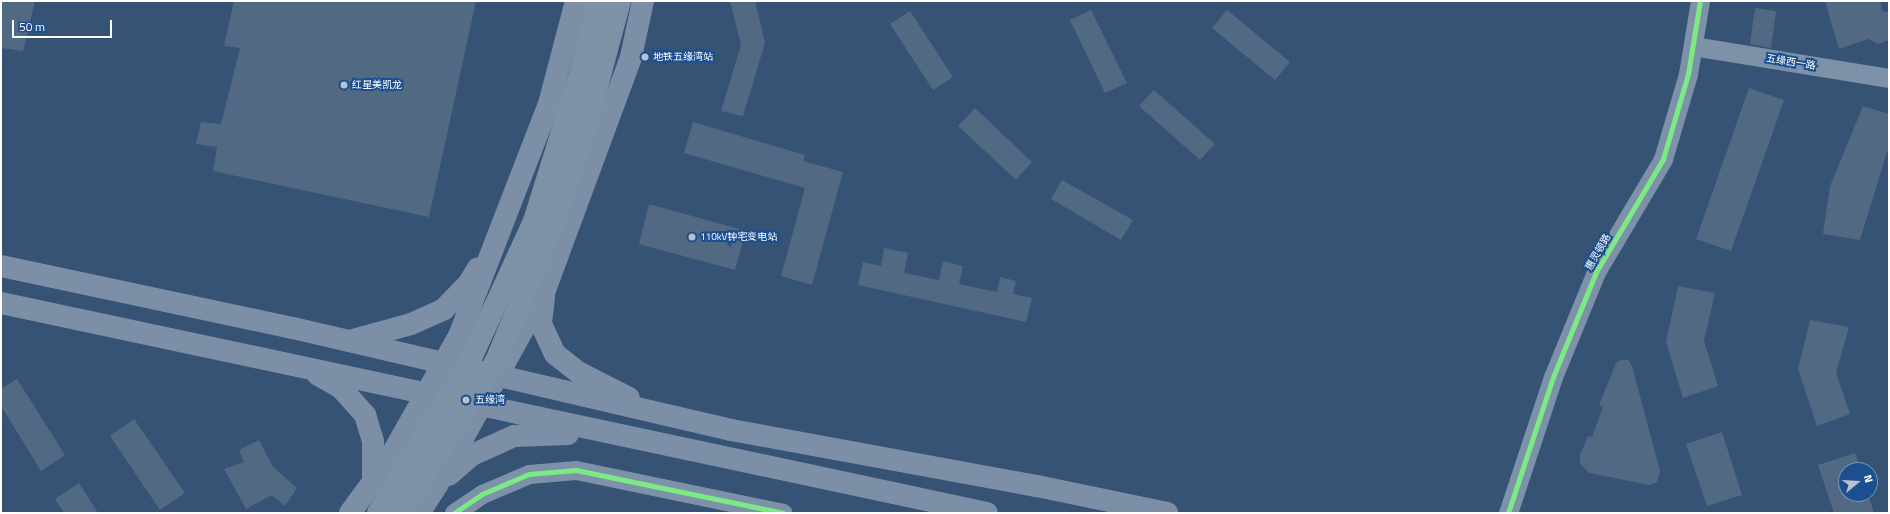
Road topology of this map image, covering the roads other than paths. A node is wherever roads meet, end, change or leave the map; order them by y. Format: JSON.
{"nodes":[{"id":1,"x":576,"y":1,"type":"edge"},
{"id":2,"x":598,"y":1,"type":"edge"},
{"id":3,"x":620,"y":1,"type":"edge"},
{"id":4,"x":643,"y":1,"type":"edge"},
{"id":5,"x":1700,"y":1,"type":"edge"},
{"id":6,"x":1693,"y":46,"type":"junction"},
{"id":7,"x":1889,"y":78,"type":"edge"},
{"id":8,"x":501,"y":232,"type":"junction"},
{"id":9,"x":1,"y":266,"type":"edge"},
{"id":10,"x":545,"y":290,"type":"junction"},
{"id":11,"x":1,"y":303,"type":"edge"},
{"id":12,"x":348,"y":341,"type":"junction"},
{"id":13,"x":442,"y":363,"type":"junction"},
{"id":14,"x":303,"y":366,"type":"junction"},
{"id":15,"x":498,"y":375,"type":"junction"},
{"id":16,"x":426,"y":392,"type":"junction"},
{"id":17,"x":482,"y":404,"type":"junction"},
{"id":18,"x":666,"y":416,"type":"junction"},
{"id":19,"x":650,"y":443,"type":"junction"},
{"id":20,"x":373,"y":481,"type":"junction"},
{"id":21,"x":437,"y":485,"type":"junction"},
{"id":22,"x":350,"y":513,"type":"edge"},
{"id":23,"x":378,"y":513,"type":"edge"},
{"id":24,"x":400,"y":513,"type":"edge"},
{"id":25,"x":419,"y":513,"type":"edge"},
{"id":26,"x":454,"y":513,"type":"edge"},
{"id":27,"x":783,"y":513,"type":"edge"},
{"id":28,"x":987,"y":513,"type":"edge"},
{"id":29,"x":1167,"y":513,"type":"edge"},
{"id":30,"x":1508,"y":513,"type":"edge"}],
"edges":[{"from":1,"to":8,"type":"main road"},
{"from":2,"to":23,"type":"highway"},
{"from":3,"to":24,"type":"highway"},
{"from":4,"to":10,"type":"main road"},
{"from":5,"to":6,"type":"street","name":"惠灵顿路"},
{"from":6,"to":7,"type":"street","name":"五缘西一路"},
{"from":6,"to":30,"type":"street","name":"惠灵顿路"},
{"from":8,"to":12,"type":"main road"},
{"from":8,"to":13,"type":"main road"},
{"from":9,"to":12,"type":"main road"},
{"from":10,"to":15,"type":"main road"},
{"from":10,"to":18,"type":"main road"},
{"from":11,"to":14,"type":"main road"},
{"from":12,"to":13,"type":"main road"},
{"from":13,"to":15,"type":"main road"},
{"from":13,"to":16,"type":"main road"},
{"from":14,"to":16,"type":"main road"},
{"from":14,"to":20,"type":"main road"},
{"from":15,"to":17,"type":"main road"},
{"from":15,"to":18,"type":"main road"},
{"from":16,"to":17,"type":"main road"},
{"from":16,"to":20,"type":"main road"},
{"from":17,"to":19,"type":"main road"},
{"from":17,"to":21,"type":"main road"},
{"from":18,"to":29,"type":"main road"},
{"from":19,"to":21,"type":"main road"},
{"from":19,"to":28,"type":"main road"},
{"from":20,"to":22,"type":"main road"},
{"from":21,"to":25,"type":"main road"},
{"from":26,"to":27,"type":"street"}]}
